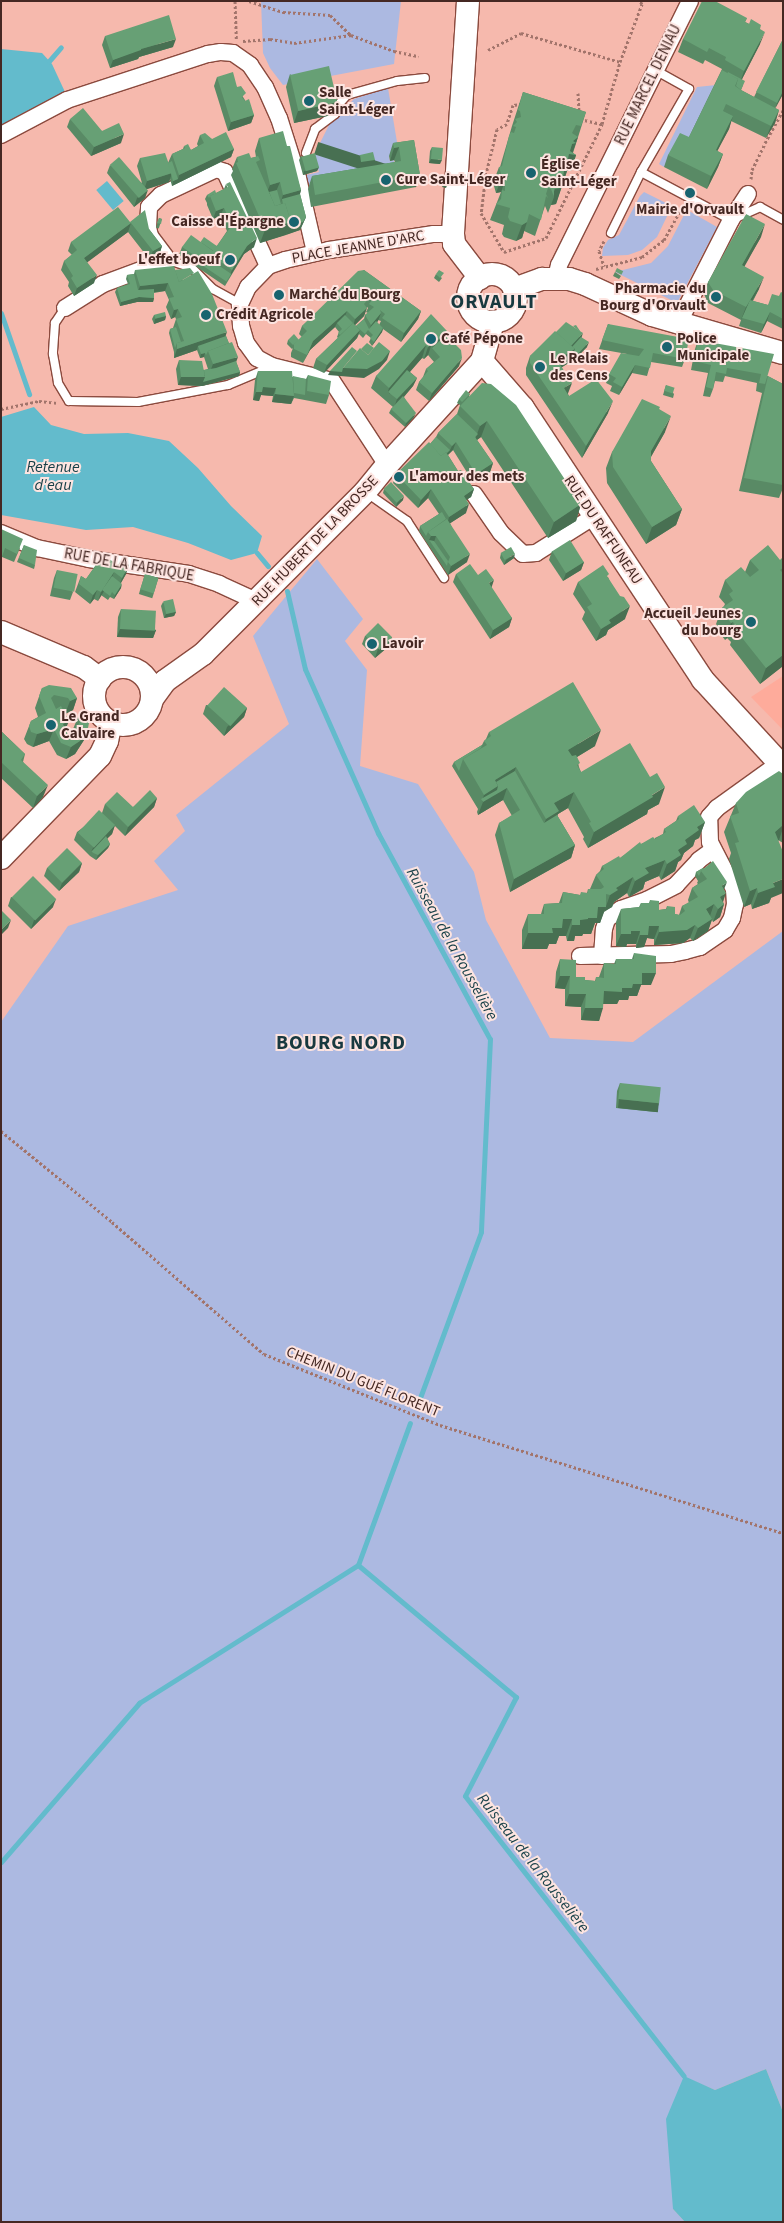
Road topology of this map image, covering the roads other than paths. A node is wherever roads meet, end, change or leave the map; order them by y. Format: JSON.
{"nodes":[{"id":1,"x":468,"y":1,"type":"edge"},
{"id":2,"x":690,"y":1,"type":"edge"},
{"id":3,"x":655,"y":70,"type":"junction"},
{"id":4,"x":426,"y":78,"type":"dead end"},
{"id":5,"x":1,"y":135,"type":"edge"},
{"id":6,"x":306,"y":153,"type":"edge"},
{"id":7,"x":641,"y":172,"type":"junction"},
{"id":8,"x":748,"y":194,"type":"road end"},
{"id":9,"x":731,"y":220,"type":"junction"},
{"id":10,"x":783,"y":220,"type":"edge"},
{"id":11,"x":611,"y":233,"type":"dead end"},
{"id":12,"x":453,"y":234,"type":"junction"},
{"id":13,"x":315,"y":252,"type":"junction"},
{"id":14,"x":168,"y":260,"type":"junction"},
{"id":15,"x":268,"y":266,"type":"junction"},
{"id":16,"x":480,"y":278,"type":"junction"},
{"id":17,"x":562,"y":278,"type":"junction"},
{"id":18,"x":514,"y":288,"type":"junction"},
{"id":19,"x":240,"y":304,"type":"junction"},
{"id":20,"x":65,"y":308,"type":"joint"},
{"id":21,"x":493,"y":322,"type":"junction"},
{"id":22,"x":678,"y":324,"type":"junction"},
{"id":23,"x":783,"y":353,"type":"edge"},
{"id":24,"x":482,"y":361,"type":"junction"},
{"id":25,"x":272,"y":366,"type":"junction"},
{"id":26,"x":387,"y":465,"type":"junction"},
{"id":27,"x":365,"y":492,"type":"junction"},
{"id":28,"x":474,"y":494,"type":"edge"},
{"id":29,"x":593,"y":516,"type":"junction"},
{"id":30,"x":1,"y":533,"type":"edge"},
{"id":31,"x":444,"y":578,"type":"dead end"},
{"id":32,"x":261,"y":595,"type":"junction"},
{"id":33,"x":1,"y":632,"type":"edge"},
{"id":34,"x":181,"y":668,"type":"junction"},
{"id":35,"x":142,"y":674,"type":"junction"},
{"id":36,"x":100,"y":679,"type":"junction"},
{"id":37,"x":152,"y":699,"type":"junction"},
{"id":38,"x":111,"y":722,"type":"junction"},
{"id":39,"x":781,"y":766,"type":"edge"},
{"id":40,"x":713,"y":850,"type":"junction"},
{"id":41,"x":1,"y":858,"type":"edge"},
{"id":42,"x":580,"y":956,"type":"dead end"},
{"id":43,"x":602,"y":956,"type":"junction"}],
"edges":[{"from":1,"to":12,"type":"main road"},
{"from":2,"to":3,"type":"street","name":"RUE MARCEL DENIAU"},
{"from":3,"to":7,"type":"lane"},
{"from":3,"to":17,"type":"street","name":"RUE MARCEL DENIAU"},
{"from":4,"to":6,"type":"lane"},
{"from":5,"to":13,"type":"street"},
{"from":7,"to":9,"type":"lane"},
{"from":7,"to":11,"type":"lane"},
{"from":8,"to":9,"type":"street"},
{"from":9,"to":10,"type":"lane"},
{"from":9,"to":22,"type":"street"},
{"from":12,"to":13,"type":"street","name":"PLACE JEANNE D'ARC"},
{"from":12,"to":16,"type":"main road"},
{"from":13,"to":15,"type":"street","name":"PLACE JEANNE D'ARC"},
{"from":14,"to":15,"type":"street"},
{"from":14,"to":19,"type":"lane"},
{"from":14,"to":20,"type":"street"},
{"from":15,"to":19,"type":"street","name":"PLACE JEANNE D'ARC"},
{"from":16,"to":18,"type":"main road"},
{"from":16,"to":21,"type":"main road"},
{"from":17,"to":18,"type":"main road"},
{"from":17,"to":22,"type":"main road"},
{"from":18,"to":21,"type":"main road"},
{"from":19,"to":25,"type":"street"},
{"from":20,"to":25,"type":"lane"},
{"from":21,"to":24,"type":"main road"},
{"from":22,"to":23,"type":"main road"},
{"from":24,"to":26,"type":"main road","name":"RUE HUBERT DE LA BROSSE"},
{"from":24,"to":29,"type":"main road","name":"RUE DU RAFFUNEAU"},
{"from":25,"to":26,"type":"street"},
{"from":26,"to":27,"type":"main road","name":"RUE HUBERT DE LA BROSSE"},
{"from":27,"to":31,"type":"lane"},
{"from":27,"to":32,"type":"main road","name":"RUE HUBERT DE LA BROSSE"},
{"from":28,"to":29,"type":"street"},
{"from":29,"to":39,"type":"main road","name":"RUE DU RAFFUNEAU"},
{"from":30,"to":32,"type":"street","name":"RUE DE LA FABRIQUE"},
{"from":32,"to":34,"type":"main road","name":"RUE HUBERT DE LA BROSSE"},
{"from":33,"to":36,"type":"main road"},
{"from":34,"to":35,"type":"main road","name":"RUE HUBERT DE LA BROSSE"},
{"from":34,"to":37,"type":"main road","name":"RUE HUBERT DE LA BROSSE"},
{"from":35,"to":36,"type":"main road"},
{"from":35,"to":37,"type":"main road"},
{"from":36,"to":38,"type":"main road"},
{"from":37,"to":38,"type":"main road"},
{"from":38,"to":41,"type":"main road"},
{"from":39,"to":40,"type":"street"},
{"from":40,"to":43,"type":"street"},
{"from":40,"to":43,"type":"street"},
{"from":42,"to":43,"type":"street"}]}
